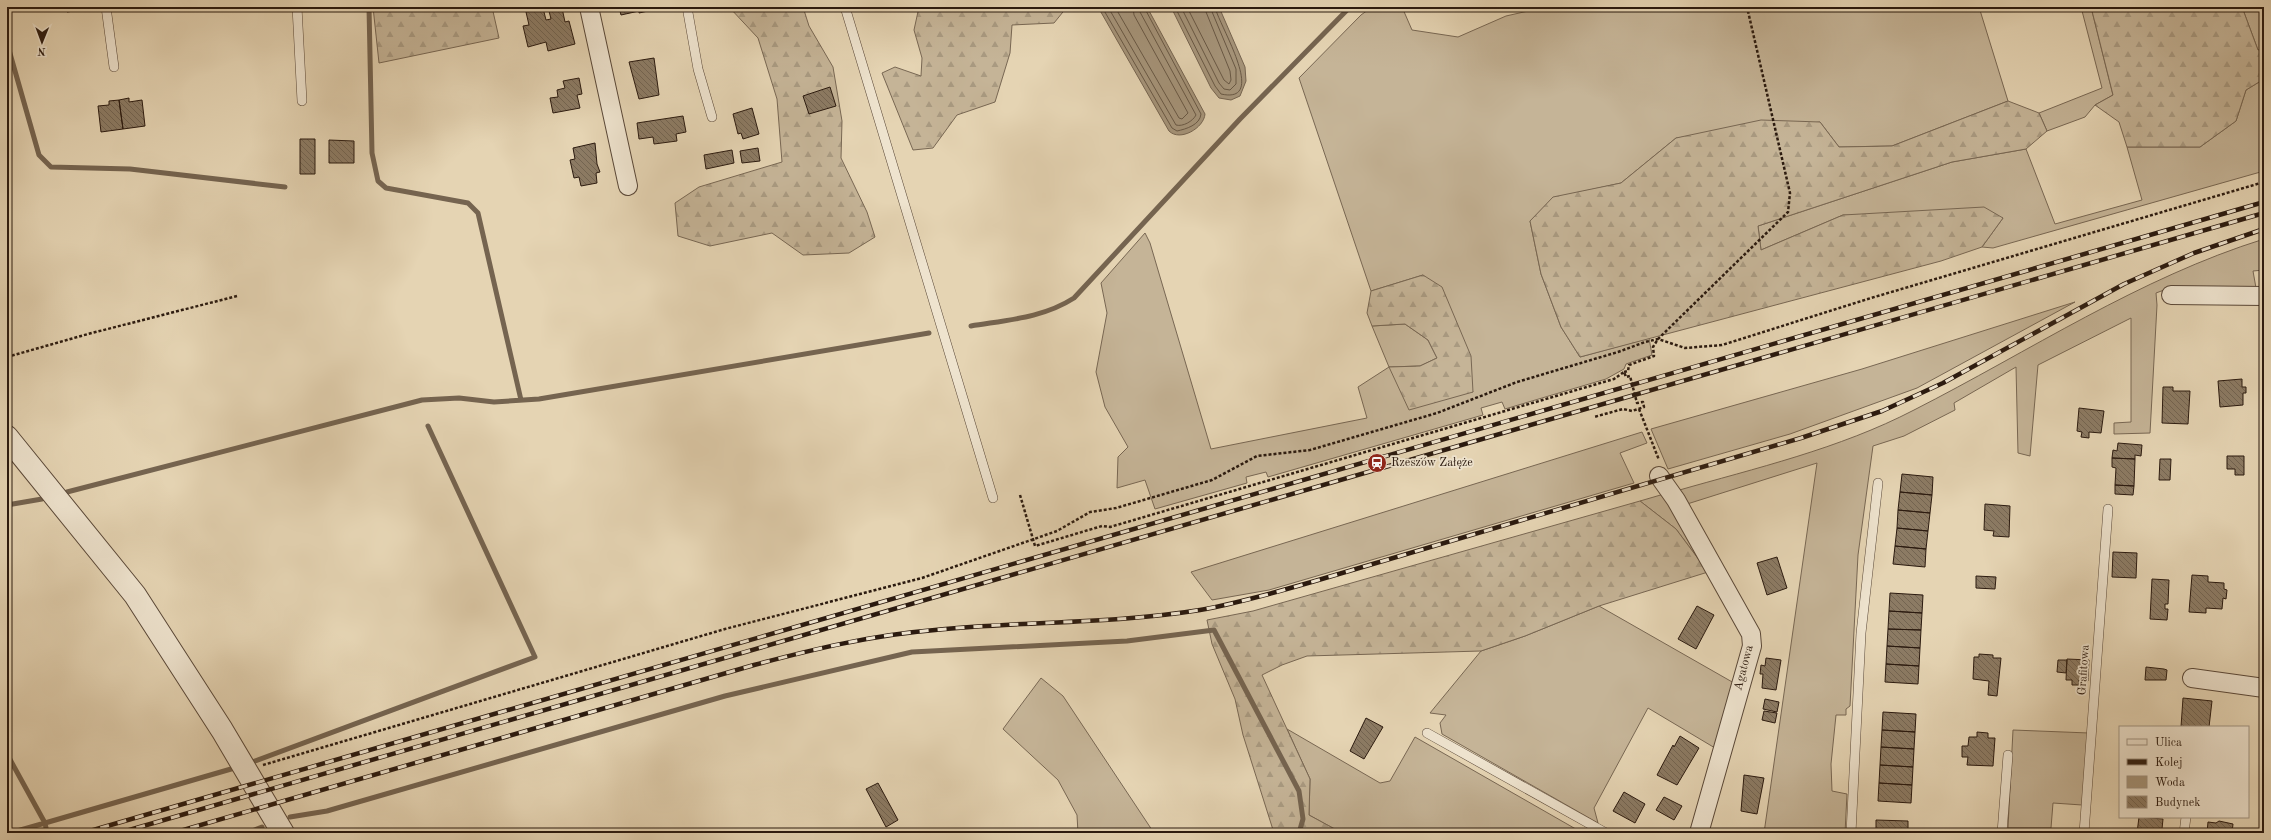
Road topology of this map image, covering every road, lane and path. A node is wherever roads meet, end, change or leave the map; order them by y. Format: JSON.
{"nodes":[{"id":1,"x":106,"y":7,"type":"edge"},
{"id":2,"x":297,"y":7,"type":"edge"},
{"id":3,"x":589,"y":7,"type":"edge"},
{"id":4,"x":687,"y":7,"type":"edge"},
{"id":5,"x":845,"y":7,"type":"edge"},
{"id":6,"x":1748,"y":7,"type":"edge"},
{"id":7,"x":114,"y":67,"type":"dead end"},
{"id":8,"x":302,"y":101,"type":"dead end"},
{"id":9,"x":712,"y":117,"type":"dead end"},
{"id":10,"x":2264,"y":182,"type":"edge"},
{"id":11,"x":628,"y":186,"type":"dead end"},
{"id":12,"x":2171,"y":295,"type":"dead end"},
{"id":13,"x":237,"y":296,"type":"dead end"},
{"id":14,"x":2264,"y":296,"type":"edge"},
{"id":15,"x":1658,"y":339,"type":"junction"},
{"id":16,"x":7,"y":357,"type":"edge"},
{"id":17,"x":1624,"y":372,"type":"junction"},
{"id":18,"x":1639,"y":408,"type":"junction"},
{"id":19,"x":1594,"y":418,"type":"dead end"},
{"id":20,"x":7,"y":437,"type":"edge"},
{"id":21,"x":1659,"y":476,"type":"joint"},
{"id":22,"x":1878,"y":483,"type":"dead end"},
{"id":23,"x":1020,"y":495,"type":"dead end"},
{"id":24,"x":993,"y":498,"type":"dead end"},
{"id":25,"x":2108,"y":510,"type":"dead end"},
{"id":26,"x":1033,"y":539,"type":"junction"},
{"id":27,"x":2192,"y":678,"type":"dead end"},
{"id":28,"x":2264,"y":688,"type":"edge"},
{"id":29,"x":1427,"y":733,"type":"dead end"},
{"id":30,"x":2008,"y":755,"type":"dead end"},
{"id":31,"x":246,"y":770,"type":"junction"},
{"id":32,"x":2186,"y":818,"type":"edge"},
{"id":33,"x":283,"y":833,"type":"edge"},
{"id":34,"x":1606,"y":833,"type":"edge"},
{"id":35,"x":1699,"y":833,"type":"edge"},
{"id":36,"x":1851,"y":833,"type":"edge"},
{"id":37,"x":2002,"y":833,"type":"edge"},
{"id":38,"x":2084,"y":833,"type":"edge"},
{"id":39,"x":2184,"y":833,"type":"edge"}],
"edges":[{"from":1,"to":7,"type":"lane"},
{"from":2,"to":8,"type":"lane"},
{"from":3,"to":11,"type":"street"},
{"from":4,"to":9,"type":"lane"},
{"from":5,"to":24,"type":"lane"},
{"from":6,"to":15,"type":"path"},
{"from":10,"to":15,"type":"path"},
{"from":12,"to":14,"type":"street"},
{"from":13,"to":16,"type":"path"},
{"from":15,"to":17,"type":"path"},
{"from":15,"to":26,"type":"path"},
{"from":17,"to":18,"type":"path"},
{"from":17,"to":26,"type":"path"},
{"from":18,"to":19,"type":"path"},
{"from":18,"to":21,"type":"path"},
{"from":20,"to":31,"type":"street"},
{"from":21,"to":35,"type":"street","name":"Agatowa"},
{"from":22,"to":36,"type":"lane"},
{"from":23,"to":26,"type":"path"},
{"from":25,"to":38,"type":"lane","name":"Grafitowa"},
{"from":26,"to":31,"type":"path"},
{"from":27,"to":28,"type":"street"},
{"from":29,"to":34,"type":"lane"},
{"from":30,"to":37,"type":"lane"},
{"from":31,"to":33,"type":"street"},
{"from":32,"to":39,"type":"lane"}]}
